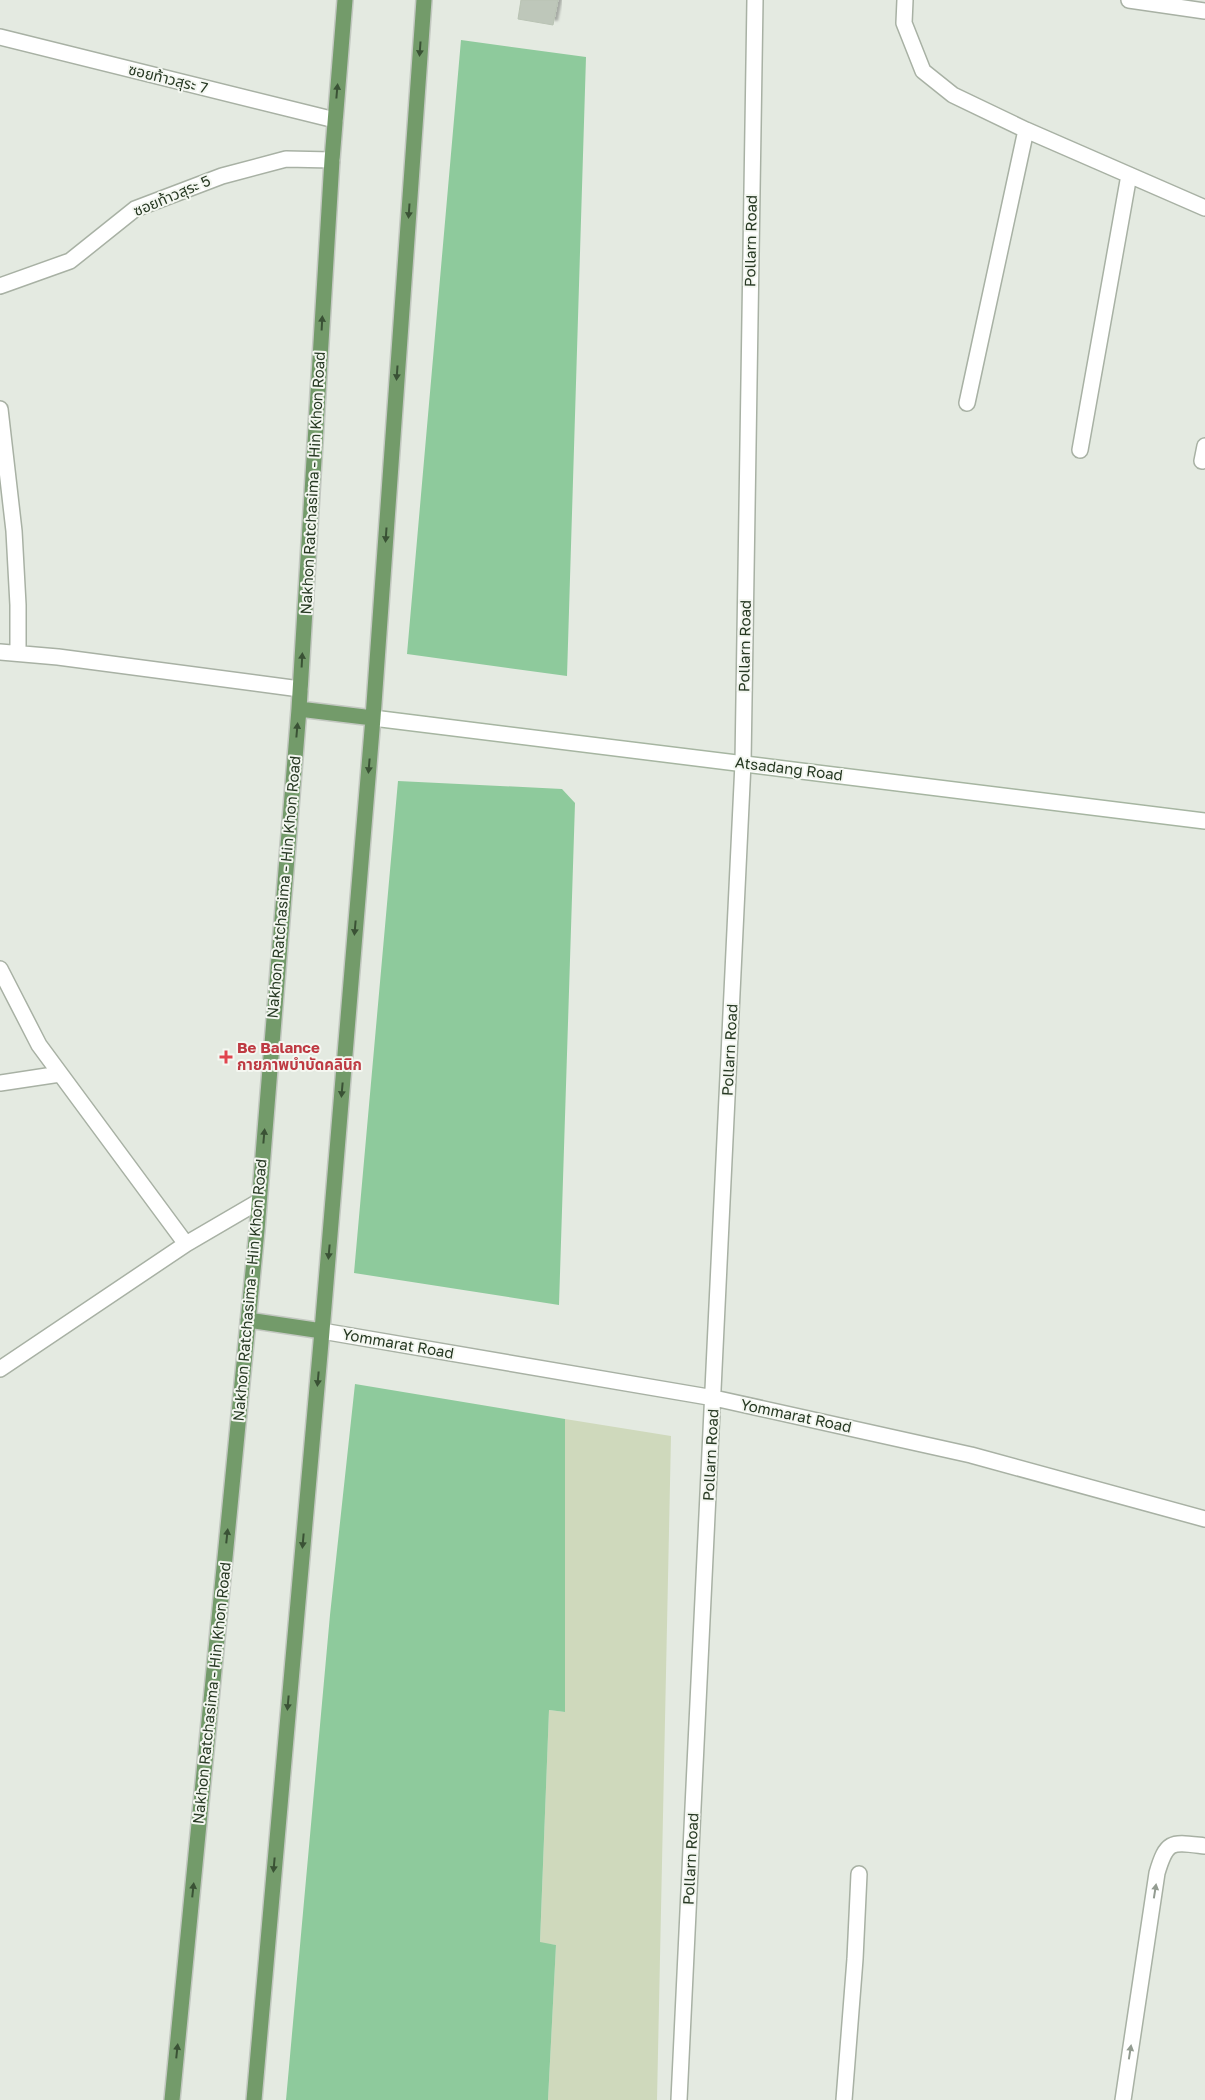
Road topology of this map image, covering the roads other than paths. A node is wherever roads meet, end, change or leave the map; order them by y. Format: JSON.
{"nodes":[{"id":1,"x":344,"y":0,"type":"edge"},
{"id":2,"x":424,"y":0,"type":"edge"},
{"id":3,"x":755,"y":0,"type":"edge"},
{"id":4,"x":904,"y":0,"type":"edge"},
{"id":5,"x":1130,"y":0,"type":"edge"},
{"id":6,"x":1205,"y":11,"type":"edge"},
{"id":7,"x":0,"y":37,"type":"edge"},
{"id":8,"x":335,"y":120,"type":"junction"},
{"id":9,"x":1026,"y":130,"type":"junction"},
{"id":10,"x":332,"y":160,"type":"junction"},
{"id":11,"x":1129,"y":175,"type":"junction"},
{"id":12,"x":1205,"y":208,"type":"edge"},
{"id":13,"x":0,"y":286,"type":"edge"},
{"id":14,"x":967,"y":403,"type":"dead end"},
{"id":15,"x":0,"y":409,"type":"edge"},
{"id":16,"x":1080,"y":450,"type":"dead end"},
{"id":17,"x":0,"y":652,"type":"edge"},
{"id":18,"x":18,"y":652,"type":"junction"},
{"id":19,"x":300,"y":690,"type":"junction"},
{"id":20,"x":299,"y":709,"type":"junction"},
{"id":21,"x":373,"y":718,"type":"junction"},
{"id":22,"x":743,"y":763,"type":"junction"},
{"id":23,"x":1205,"y":822,"type":"edge"},
{"id":24,"x":0,"y":969,"type":"edge"},
{"id":25,"x":60,"y":1074,"type":"junction"},
{"id":26,"x":0,"y":1084,"type":"edge"},
{"id":27,"x":258,"y":1202,"type":"junction"},
{"id":28,"x":186,"y":1244,"type":"junction"},
{"id":29,"x":248,"y":1320,"type":"junction"},
{"id":30,"x":322,"y":1331,"type":"junction"},
{"id":31,"x":0,"y":1369,"type":"edge"},
{"id":32,"x":714,"y":1398,"type":"junction"},
{"id":33,"x":1205,"y":1519,"type":"edge"},
{"id":34,"x":1205,"y":1846,"type":"edge"},
{"id":35,"x":859,"y":1874,"type":"dead end"},
{"id":36,"x":172,"y":2100,"type":"edge"},
{"id":37,"x":254,"y":2100,"type":"edge"},
{"id":38,"x":679,"y":2100,"type":"edge"},
{"id":39,"x":844,"y":2100,"type":"edge"},
{"id":40,"x":1123,"y":2100,"type":"edge"}],
"edges":[{"from":8,"to":1,"type":"main road","name":"Nakhon Ratchasima - Hin Khon Road","one_way":true},
{"from":2,"to":21,"type":"main road","one_way":true},
{"from":3,"to":22,"type":"street","name":"Pollarn Road"},
{"from":4,"to":9,"type":"street"},
{"from":5,"to":6,"type":"street"},
{"from":7,"to":8,"type":"street","name":"ซอยท้าวสุระ 7"},
{"from":8,"to":10,"type":"main road","name":"Nakhon Ratchasima - Hin Khon Road"},
{"from":9,"to":11,"type":"street"},
{"from":9,"to":14,"type":"street"},
{"from":10,"to":13,"type":"street","name":"ซอยท้าวสุระ 5"},
{"from":19,"to":10,"type":"main road","name":"Nakhon Ratchasima - Hin Khon Road","one_way":true},
{"from":11,"to":12,"type":"street"},
{"from":11,"to":16,"type":"street"},
{"from":15,"to":18,"type":"street"},
{"from":17,"to":18,"type":"street"},
{"from":18,"to":19,"type":"street"},
{"from":19,"to":20,"type":"main road","name":"Nakhon Ratchasima - Hin Khon Road"},
{"from":20,"to":21,"type":"main road"},
{"from":27,"to":20,"type":"main road","name":"Nakhon Ratchasima - Hin Khon Road","one_way":true},
{"from":21,"to":22,"type":"street","name":"Atsadang Road"},
{"from":21,"to":30,"type":"main road","one_way":true},
{"from":22,"to":23,"type":"street","name":"Atsadang Road"},
{"from":22,"to":32,"type":"street","name":"Pollarn Road"},
{"from":24,"to":25,"type":"street"},
{"from":25,"to":26,"type":"street"},
{"from":25,"to":28,"type":"street"},
{"from":27,"to":28,"type":"street"},
{"from":27,"to":29,"type":"main road","name":"Nakhon Ratchasima - Hin Khon Road"},
{"from":28,"to":31,"type":"street"},
{"from":29,"to":30,"type":"main road"},
{"from":36,"to":29,"type":"main road","name":"Nakhon Ratchasima - Hin Khon Road","one_way":true},
{"from":30,"to":32,"type":"street","name":"Yommarat Road"},
{"from":30,"to":37,"type":"main road","one_way":true},
{"from":32,"to":33,"type":"street","name":"Yommarat Road"},
{"from":32,"to":38,"type":"street","name":"Pollarn Road"},
{"from":40,"to":34,"type":"street","one_way":true},
{"from":35,"to":39,"type":"street"}]}
